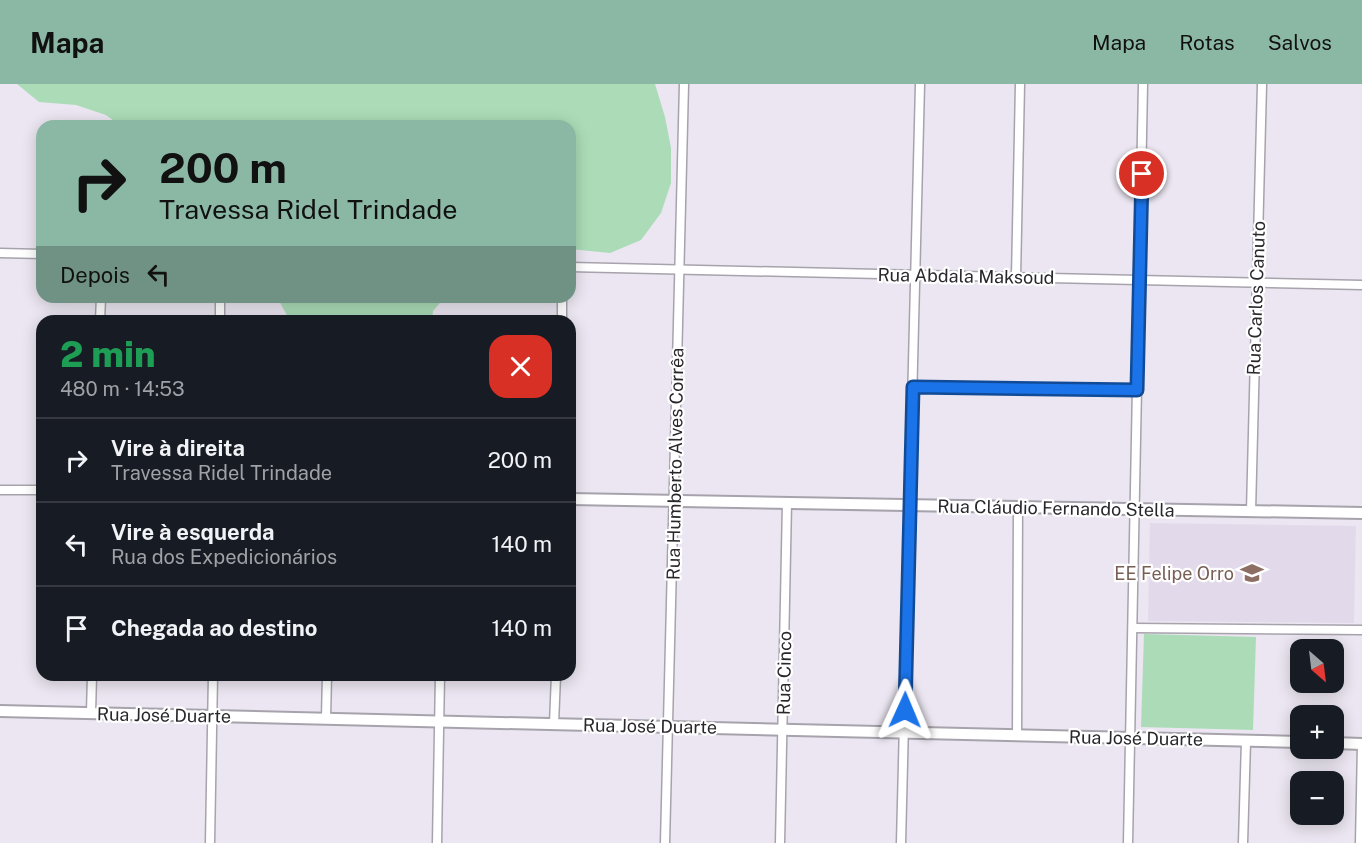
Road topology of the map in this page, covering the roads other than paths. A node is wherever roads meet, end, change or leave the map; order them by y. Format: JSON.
{"nodes":[{"id":1,"x":684,"y":84,"type":"edge"},
{"id":2,"x":920,"y":84,"type":"edge"},
{"id":3,"x":1020,"y":84,"type":"edge"},
{"id":4,"x":1143,"y":84,"type":"edge"},
{"id":5,"x":1262,"y":84,"type":"edge"},
{"id":6,"x":0,"y":253,"type":"edge"},
{"id":7,"x":36,"y":254,"type":"edge"},
{"id":8,"x":576,"y":267,"type":"edge"},
{"id":9,"x":680,"y":270,"type":"junction"},
{"id":10,"x":916,"y":275,"type":"junction"},
{"id":11,"x":1016,"y":277,"type":"junction"},
{"id":12,"x":1140,"y":280,"type":"junction"},
{"id":13,"x":1257,"y":283,"type":"junction"},
{"id":14,"x":1362,"y":285,"type":"edge"},
{"id":15,"x":913,"y":387,"type":"junction"},
{"id":16,"x":1137,"y":390,"type":"junction"},
{"id":17,"x":0,"y":490,"type":"edge"},
{"id":18,"x":36,"y":490,"type":"edge"},
{"id":19,"x":576,"y":500,"type":"edge"},
{"id":20,"x":674,"y":501,"type":"junction"},
{"id":21,"x":787,"y":503,"type":"junction"},
{"id":22,"x":910,"y":505,"type":"junction"},
{"id":23,"x":1018,"y":507,"type":"junction"},
{"id":24,"x":1135,"y":509,"type":"junction"},
{"id":25,"x":1251,"y":511,"type":"junction"},
{"id":26,"x":1362,"y":513,"type":"edge"},
{"id":27,"x":1133,"y":628,"type":"junction"},
{"id":28,"x":1362,"y":630,"type":"edge"},
{"id":29,"x":92,"y":681,"type":"edge"},
{"id":30,"x":213,"y":681,"type":"edge"},
{"id":31,"x":327,"y":681,"type":"edge"},
{"id":32,"x":440,"y":681,"type":"edge"},
{"id":33,"x":555,"y":681,"type":"edge"},
{"id":34,"x":0,"y":711,"type":"edge"},
{"id":35,"x":91,"y":713,"type":"junction"},
{"id":36,"x":212,"y":716,"type":"junction"},
{"id":37,"x":326,"y":718,"type":"junction"},
{"id":38,"x":438,"y":721,"type":"junction"},
{"id":39,"x":554,"y":724,"type":"junction"},
{"id":40,"x":668,"y":727,"type":"junction"},
{"id":41,"x":782,"y":730,"type":"junction"},
{"id":42,"x":904,"y":733,"type":"junction"},
{"id":43,"x":1017,"y":735,"type":"junction"},
{"id":44,"x":1131,"y":738,"type":"junction"},
{"id":45,"x":1362,"y":739,"type":"edge"},
{"id":46,"x":1246,"y":741,"type":"junction"},
{"id":47,"x":1290,"y":742,"type":"edge"},
{"id":48,"x":1344,"y":743,"type":"edge"},
{"id":49,"x":1362,"y":744,"type":"edge"},
{"id":50,"x":210,"y":843,"type":"edge"},
{"id":51,"x":437,"y":843,"type":"edge"},
{"id":52,"x":665,"y":843,"type":"edge"},
{"id":53,"x":780,"y":843,"type":"edge"},
{"id":54,"x":902,"y":843,"type":"edge"},
{"id":55,"x":1128,"y":843,"type":"edge"},
{"id":56,"x":1244,"y":843,"type":"edge"},
{"id":57,"x":1360,"y":843,"type":"edge"}],
"edges":[{"from":1,"to":9,"type":"street","name":"Rua Humberto Alves Corrêa"},
{"from":2,"to":10,"type":"street"},
{"from":3,"to":11,"type":"street"},
{"from":4,"to":12,"type":"street"},
{"from":5,"to":13,"type":"street","name":"Rua Carlos Canuto"},
{"from":6,"to":7,"type":"street"},
{"from":8,"to":9,"type":"street","name":"Rua Abdala Maksoud"},
{"from":9,"to":10,"type":"street","name":"Rua Abdala Maksoud"},
{"from":9,"to":20,"type":"street","name":"Rua Humberto Alves Corrêa"},
{"from":10,"to":11,"type":"street","name":"Rua Abdala Maksoud"},
{"from":10,"to":15,"type":"street"},
{"from":11,"to":12,"type":"street","name":"Rua Abdala Maksoud"},
{"from":12,"to":13,"type":"street","name":"Rua Abdala Maksoud"},
{"from":12,"to":16,"type":"street"},
{"from":13,"to":14,"type":"street","name":"Rua Abdala Maksoud"},
{"from":13,"to":25,"type":"street","name":"Rua Carlos Canuto"},
{"from":15,"to":16,"type":"street"},
{"from":15,"to":22,"type":"street"},
{"from":16,"to":24,"type":"street"},
{"from":17,"to":18,"type":"street"},
{"from":19,"to":20,"type":"street","name":"Rua Cláudio Fernando Stella"},
{"from":20,"to":21,"type":"street","name":"Rua Cláudio Fernando Stella"},
{"from":20,"to":40,"type":"street","name":"Rua Humberto Alves Corrêa"},
{"from":21,"to":22,"type":"street","name":"Rua Cláudio Fernando Stella"},
{"from":21,"to":41,"type":"street","name":"Rua Cinco"},
{"from":22,"to":23,"type":"street","name":"Rua Cláudio Fernando Stella"},
{"from":22,"to":42,"type":"street"},
{"from":23,"to":24,"type":"street","name":"Rua Cláudio Fernando Stella"},
{"from":23,"to":43,"type":"street"},
{"from":24,"to":25,"type":"street","name":"Rua Cláudio Fernando Stella"},
{"from":24,"to":27,"type":"street"},
{"from":25,"to":26,"type":"street","name":"Rua Cláudio Fernando Stella"},
{"from":27,"to":28,"type":"street"},
{"from":27,"to":44,"type":"street"},
{"from":29,"to":35,"type":"street"},
{"from":30,"to":36,"type":"street"},
{"from":31,"to":37,"type":"street"},
{"from":32,"to":38,"type":"street"},
{"from":33,"to":39,"type":"street"},
{"from":34,"to":35,"type":"street","name":"Rua José Duarte"},
{"from":35,"to":36,"type":"street","name":"Rua José Duarte"},
{"from":36,"to":37,"type":"street","name":"Rua José Duarte"},
{"from":36,"to":50,"type":"street"},
{"from":37,"to":38,"type":"street","name":"Rua José Duarte"},
{"from":38,"to":39,"type":"street","name":"Rua José Duarte"},
{"from":38,"to":51,"type":"street"},
{"from":39,"to":40,"type":"street","name":"Rua José Duarte"},
{"from":40,"to":41,"type":"street","name":"Rua José Duarte"},
{"from":40,"to":52,"type":"street","name":"Rua Humberto Alves Corrêa"},
{"from":41,"to":42,"type":"street","name":"Rua José Duarte"},
{"from":41,"to":53,"type":"street","name":"Rua Cinco"},
{"from":42,"to":43,"type":"street","name":"Rua José Duarte"},
{"from":42,"to":54,"type":"street"},
{"from":43,"to":44,"type":"street","name":"Rua José Duarte"},
{"from":44,"to":46,"type":"street","name":"Rua José Duarte"},
{"from":44,"to":55,"type":"street"},
{"from":45,"to":49,"type":"street"},
{"from":46,"to":47,"type":"street","name":"Rua José Duarte"},
{"from":46,"to":56,"type":"street"},
{"from":48,"to":49,"type":"street"},
{"from":49,"to":57,"type":"street"}]}
